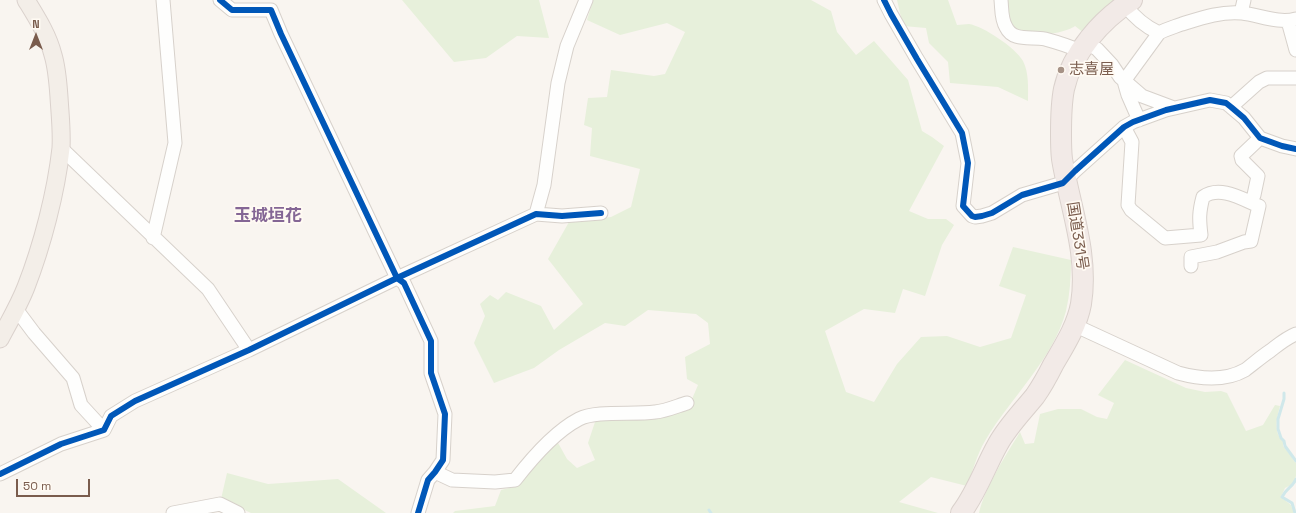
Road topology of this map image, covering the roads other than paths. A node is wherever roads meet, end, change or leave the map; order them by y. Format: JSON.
{"nodes":[{"id":1,"x":26,"y":0,"type":"edge"},
{"id":2,"x":163,"y":0,"type":"edge"},
{"id":3,"x":220,"y":0,"type":"edge"},
{"id":4,"x":586,"y":0,"type":"edge"},
{"id":5,"x":884,"y":0,"type":"edge"},
{"id":6,"x":1000,"y":0,"type":"edge"},
{"id":7,"x":1244,"y":0,"type":"edge"},
{"id":8,"x":1128,"y":2,"type":"edge"},
{"id":9,"x":1241,"y":13,"type":"junction"},
{"id":10,"x":1292,"y":20,"type":"edge"},
{"id":11,"x":1159,"y":33,"type":"junction"},
{"id":12,"x":1083,"y":47,"type":"junction"},
{"id":13,"x":1296,"y":50,"type":"edge"},
{"id":14,"x":1296,"y":78,"type":"edge"},
{"id":15,"x":1124,"y":81,"type":"junction"},
{"id":16,"x":1231,"y":107,"type":"junction"},
{"id":17,"x":1174,"y":108,"type":"junction"},
{"id":18,"x":1139,"y":120,"type":"junction"},
{"id":19,"x":1124,"y":127,"type":"junction"},
{"id":20,"x":1260,"y":138,"type":"junction"},
{"id":21,"x":61,"y":148,"type":"junction"},
{"id":22,"x":1296,"y":149,"type":"edge"},
{"id":23,"x":1067,"y":179,"type":"junction"},
{"id":24,"x":1251,"y":202,"type":"junction"},
{"id":25,"x":601,"y":213,"type":"dead end"},
{"id":26,"x":536,"y":214,"type":"junction"},
{"id":27,"x":154,"y":238,"type":"junction"},
{"id":28,"x":1191,"y":266,"type":"dead end"},
{"id":29,"x":397,"y":278,"type":"junction"},
{"id":30,"x":16,"y":309,"type":"junction"},
{"id":31,"x":1074,"y":325,"type":"junction"},
{"id":32,"x":1296,"y":334,"type":"edge"},
{"id":33,"x":0,"y":339,"type":"edge"},
{"id":34,"x":249,"y":350,"type":"junction"},
{"id":35,"x":687,"y":403,"type":"dead end"},
{"id":36,"x":104,"y":430,"type":"junction"},
{"id":37,"x":435,"y":472,"type":"junction"},
{"id":38,"x":0,"y":474,"type":"edge"},
{"id":39,"x":173,"y":513,"type":"edge"},
{"id":40,"x":238,"y":513,"type":"edge"},
{"id":41,"x":418,"y":513,"type":"edge"},
{"id":42,"x":961,"y":513,"type":"edge"}],
"edges":[{"from":1,"to":21,"type":"main road"},
{"from":2,"to":27,"type":"street"},
{"from":3,"to":29,"type":"street"},
{"from":4,"to":26,"type":"street"},
{"from":5,"to":23,"type":"street"},
{"from":6,"to":12,"type":"street"},
{"from":7,"to":9,"type":"street"},
{"from":8,"to":11,"type":"street"},
{"from":8,"to":12,"type":"highway","name":"国道331号"},
{"from":9,"to":10,"type":"street"},
{"from":9,"to":11,"type":"street"},
{"from":10,"to":13,"type":"street"},
{"from":11,"to":15,"type":"street"},
{"from":12,"to":15,"type":"street"},
{"from":12,"to":23,"type":"highway","name":"国道331号"},
{"from":14,"to":16,"type":"street"},
{"from":15,"to":17,"type":"street"},
{"from":15,"to":18,"type":"street"},
{"from":16,"to":17,"type":"street"},
{"from":16,"to":20,"type":"street"},
{"from":17,"to":18,"type":"street"},
{"from":18,"to":19,"type":"street"},
{"from":19,"to":23,"type":"street"},
{"from":19,"to":24,"type":"street"},
{"from":20,"to":22,"type":"street"},
{"from":20,"to":24,"type":"street"},
{"from":21,"to":27,"type":"street"},
{"from":21,"to":30,"type":"main road"},
{"from":23,"to":31,"type":"highway","name":"国道331号"},
{"from":24,"to":28,"type":"street"},
{"from":25,"to":26,"type":"street"},
{"from":26,"to":29,"type":"street"},
{"from":27,"to":34,"type":"street"},
{"from":29,"to":34,"type":"street"},
{"from":29,"to":37,"type":"street"},
{"from":30,"to":33,"type":"main road"},
{"from":30,"to":36,"type":"street"},
{"from":31,"to":32,"type":"street"},
{"from":31,"to":42,"type":"highway","name":"国道331号"},
{"from":34,"to":36,"type":"street"},
{"from":35,"to":37,"type":"street"},
{"from":36,"to":38,"type":"street"},
{"from":37,"to":41,"type":"street"},
{"from":39,"to":40,"type":"street"}]}
